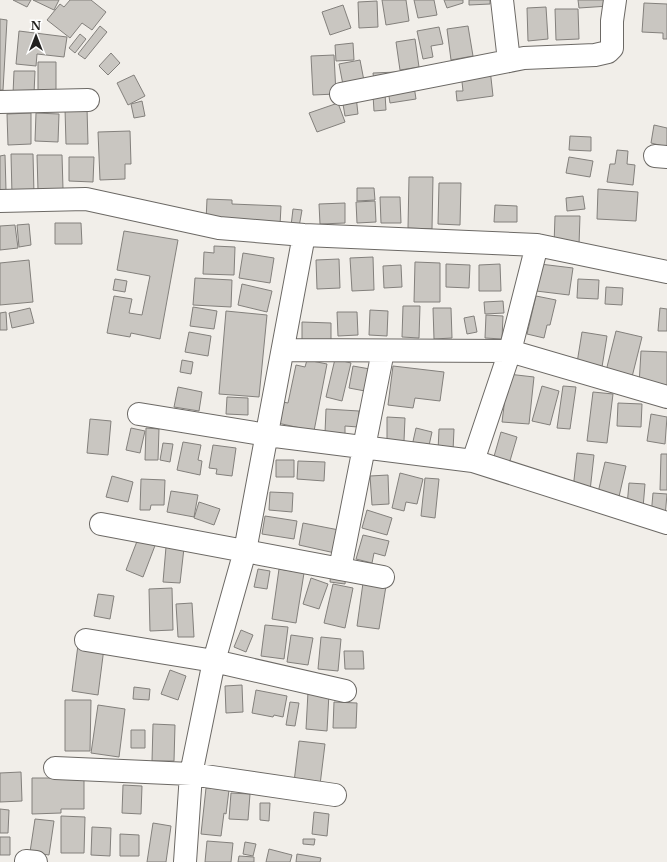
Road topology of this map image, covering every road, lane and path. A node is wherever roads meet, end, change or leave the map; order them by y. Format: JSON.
{"nodes":[{"id":1,"x":502,"y":0,"type":"edge"},
{"id":2,"x":615,"y":0,"type":"edge"},
{"id":3,"x":509,"y":61,"type":"junction"},
{"id":4,"x":341,"y":94,"type":"dead end"},
{"id":5,"x":88,"y":100,"type":"dead end"},
{"id":6,"x":0,"y":102,"type":"edge"},
{"id":7,"x":0,"y":201,"type":"edge"},
{"id":8,"x":304,"y":235,"type":"junction"},
{"id":9,"x":537,"y":245,"type":"junction"},
{"id":10,"x":667,"y":272,"type":"edge"},
{"id":11,"x":283,"y":350,"type":"junction"},
{"id":12,"x":383,"y":350,"type":"junction"},
{"id":13,"x":510,"y":351,"type":"junction"},
{"id":14,"x":667,"y":397,"type":"edge"},
{"id":15,"x":139,"y":414,"type":"dead end"},
{"id":16,"x":267,"y":436,"type":"junction"},
{"id":17,"x":364,"y":448,"type":"junction"},
{"id":18,"x":473,"y":461,"type":"junction"},
{"id":19,"x":667,"y":523,"type":"edge"},
{"id":20,"x":101,"y":524,"type":"dead end"},
{"id":21,"x":246,"y":551,"type":"junction"},
{"id":22,"x":340,"y":569,"type":"junction"},
{"id":23,"x":383,"y":577,"type":"dead end"},
{"id":24,"x":86,"y":640,"type":"dead end"},
{"id":25,"x":214,"y":661,"type":"junction"},
{"id":26,"x":345,"y":691,"type":"dead end"},
{"id":27,"x":55,"y":768,"type":"dead end"},
{"id":28,"x":192,"y":774,"type":"junction"},
{"id":29,"x":335,"y":795,"type":"dead end"},
{"id":30,"x":185,"y":862,"type":"edge"}],
"edges":[{"from":1,"to":3,"type":"street"},
{"from":2,"to":3,"type":"street"},
{"from":3,"to":4,"type":"street"},
{"from":5,"to":6,"type":"street"},
{"from":7,"to":8,"type":"street"},
{"from":8,"to":9,"type":"street"},
{"from":8,"to":11,"type":"street"},
{"from":9,"to":10,"type":"street"},
{"from":9,"to":13,"type":"street"},
{"from":11,"to":12,"type":"street"},
{"from":11,"to":16,"type":"street"},
{"from":12,"to":13,"type":"street"},
{"from":12,"to":17,"type":"street"},
{"from":13,"to":14,"type":"street"},
{"from":13,"to":18,"type":"street"},
{"from":15,"to":16,"type":"street"},
{"from":16,"to":17,"type":"street"},
{"from":16,"to":21,"type":"street"},
{"from":17,"to":18,"type":"street"},
{"from":17,"to":22,"type":"street"},
{"from":18,"to":19,"type":"street"},
{"from":20,"to":21,"type":"street"},
{"from":21,"to":22,"type":"street"},
{"from":21,"to":25,"type":"street"},
{"from":22,"to":23,"type":"street"},
{"from":24,"to":25,"type":"street"},
{"from":25,"to":26,"type":"street"},
{"from":25,"to":28,"type":"street"},
{"from":27,"to":28,"type":"street"},
{"from":28,"to":29,"type":"street"},
{"from":28,"to":30,"type":"street"}]}
